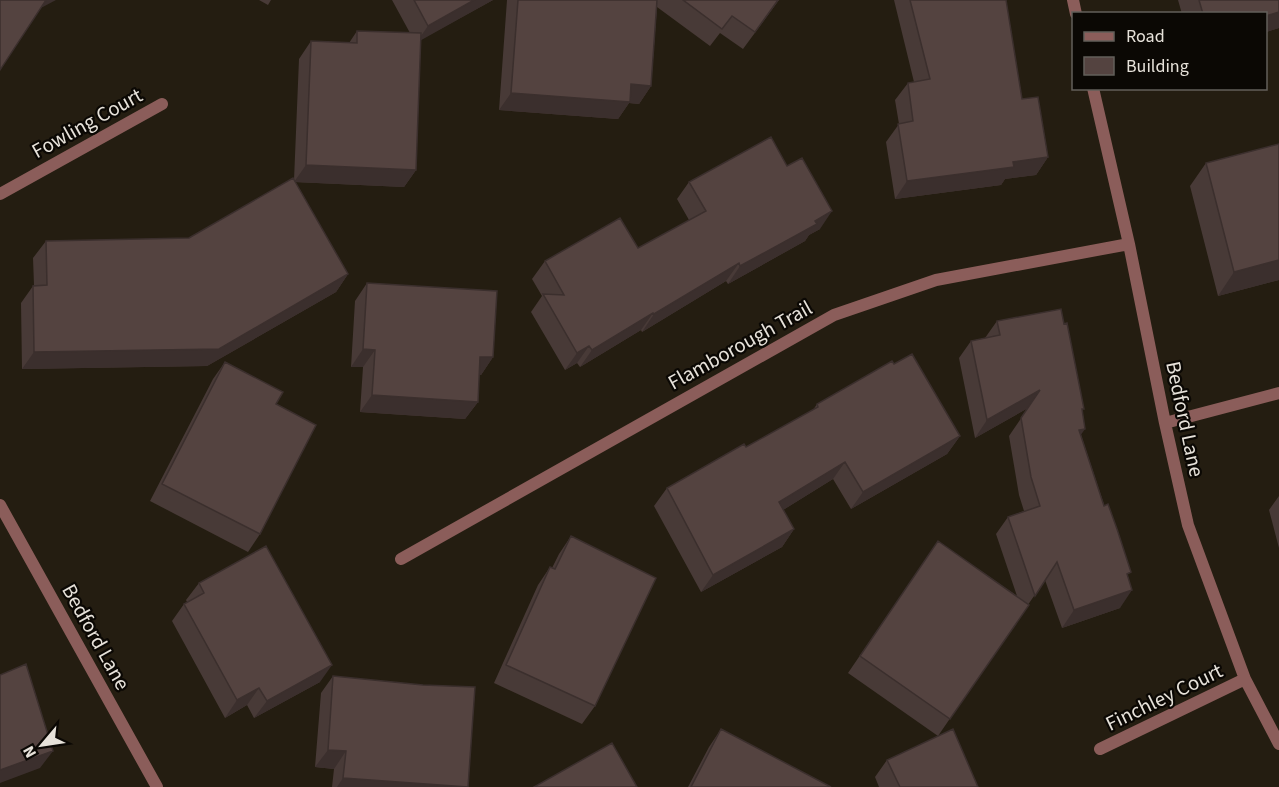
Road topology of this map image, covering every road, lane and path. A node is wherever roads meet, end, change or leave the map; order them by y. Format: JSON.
{"nodes":[{"id":1,"x":1093,"y":90,"type":"edge"},
{"id":2,"x":162,"y":104,"type":"dead end"},
{"id":3,"x":0,"y":194,"type":"edge"},
{"id":4,"x":1129,"y":244,"type":"junction"},
{"id":5,"x":1279,"y":393,"type":"edge"},
{"id":6,"x":1165,"y":423,"type":"junction"},
{"id":7,"x":0,"y":505,"type":"edge"},
{"id":8,"x":401,"y":560,"type":"dead end"},
{"id":9,"x":1245,"y":679,"type":"junction"},
{"id":10,"x":1279,"y":744,"type":"edge"},
{"id":11,"x":1100,"y":749,"type":"dead end"},
{"id":12,"x":158,"y":787,"type":"edge"}],
"edges":[{"from":1,"to":4,"type":"street","name":"Bedford Lane"},
{"from":2,"to":3,"type":"street","name":"Fowling Court"},
{"from":4,"to":6,"type":"street","name":"Bedford Lane"},
{"from":4,"to":8,"type":"street","name":"Flamborough Trail"},
{"from":5,"to":6,"type":"street"},
{"from":6,"to":9,"type":"street","name":"Bedford Lane"},
{"from":7,"to":12,"type":"street","name":"Bedford Lane"},
{"from":9,"to":10,"type":"street","name":"Bedford Lane"},
{"from":9,"to":11,"type":"street","name":"Finchley Court"}]}
